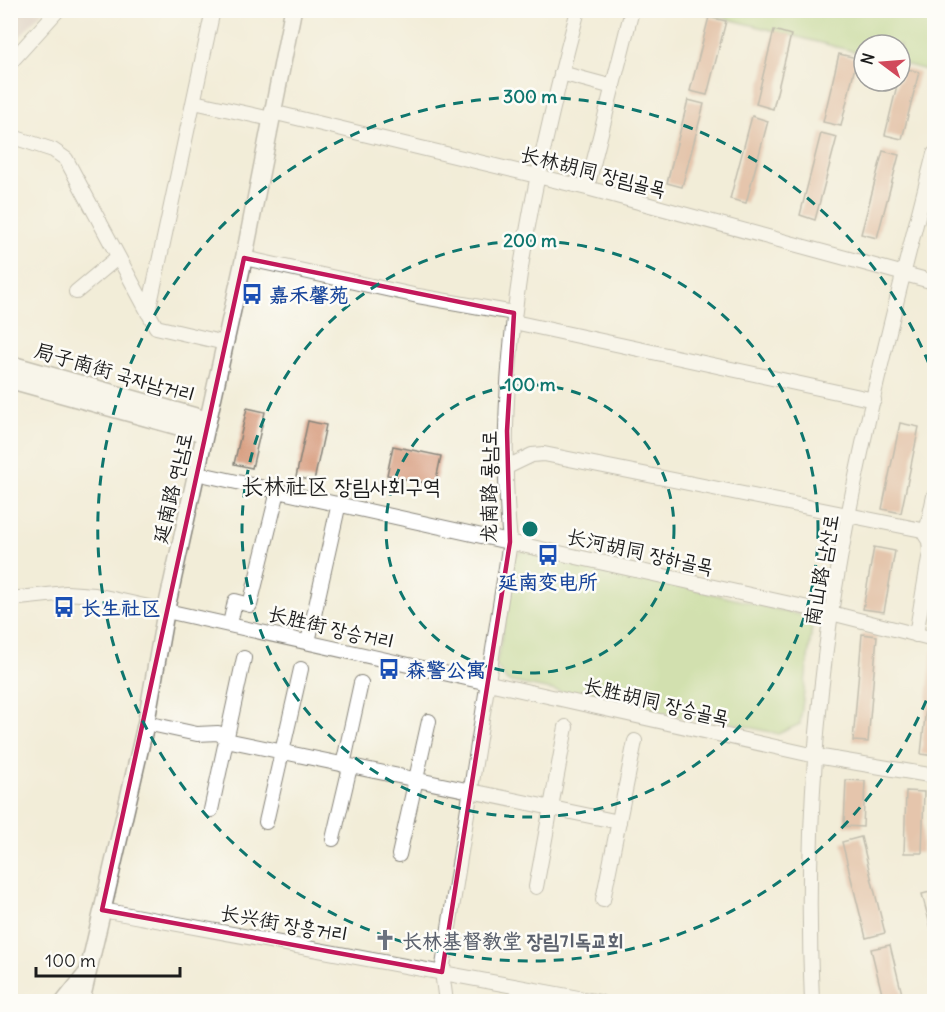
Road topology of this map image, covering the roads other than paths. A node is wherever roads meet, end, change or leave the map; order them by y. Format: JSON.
{"nodes":[{"id":1,"x":58,"y":10,"type":"edge"},
{"id":2,"x":213,"y":10,"type":"edge"},
{"id":3,"x":293,"y":10,"type":"edge"},
{"id":4,"x":578,"y":10,"type":"edge"},
{"id":5,"x":632,"y":10,"type":"edge"},
{"id":6,"x":10,"y":63,"type":"edge"},
{"id":7,"x":561,"y":73,"type":"junction"},
{"id":8,"x":613,"y":87,"type":"junction"},
{"id":9,"x":194,"y":102,"type":"junction"},
{"id":10,"x":271,"y":115,"type":"junction"},
{"id":11,"x":10,"y":136,"type":"edge"},
{"id":12,"x":934,"y":154,"type":"edge"},
{"id":13,"x":539,"y":177,"type":"junction"},
{"id":14,"x":587,"y":188,"type":"junction"},
{"id":15,"x":118,"y":257,"type":"junction"},
{"id":16,"x":244,"y":258,"type":"junction"},
{"id":17,"x":904,"y":272,"type":"junction"},
{"id":18,"x":934,"y":282,"type":"edge"},
{"id":19,"x":76,"y":292,"type":"dead end"},
{"id":20,"x":148,"y":314,"type":"junction"},
{"id":21,"x":514,"y":317,"type":"junction"},
{"id":22,"x":225,"y":343,"type":"junction"},
{"id":23,"x":10,"y":364,"type":"edge"},
{"id":24,"x":10,"y":380,"type":"edge"},
{"id":25,"x":874,"y":400,"type":"junction"},
{"id":26,"x":207,"y":427,"type":"junction"},
{"id":27,"x":507,"y":467,"type":"junction"},
{"id":28,"x":196,"y":473,"type":"junction"},
{"id":29,"x":278,"y":490,"type":"junction"},
{"id":30,"x":934,"y":496,"type":"edge"},
{"id":31,"x":339,"y":503,"type":"junction"},
{"id":32,"x":849,"y":515,"type":"junction"},
{"id":33,"x":510,"y":542,"type":"junction"},
{"id":34,"x":930,"y":543,"type":"edge"},
{"id":35,"x":10,"y":599,"type":"edge"},
{"id":36,"x":166,"y":610,"type":"junction"},
{"id":37,"x":831,"y":613,"type":"junction"},
{"id":38,"x":230,"y":624,"type":"junction"},
{"id":39,"x":916,"y":634,"type":"junction"},
{"id":40,"x":934,"y":639,"type":"edge"},
{"id":41,"x":308,"y":642,"type":"junction"},
{"id":42,"x":244,"y":658,"type":"dead end"},
{"id":43,"x":301,"y":669,"type":"dead end"},
{"id":44,"x":362,"y":683,"type":"dead end"},
{"id":45,"x":487,"y":683,"type":"junction"},
{"id":46,"x":429,"y":721,"type":"dead end"},
{"id":47,"x":146,"y":723,"type":"junction"},
{"id":48,"x":566,"y":727,"type":"dead end"},
{"id":49,"x":226,"y":739,"type":"junction"},
{"id":50,"x":635,"y":741,"type":"dead end"},
{"id":51,"x":282,"y":752,"type":"junction"},
{"id":52,"x":816,"y":756,"type":"junction"},
{"id":53,"x":346,"y":766,"type":"junction"},
{"id":54,"x":929,"y":775,"type":"dead end"},
{"id":55,"x":416,"y":782,"type":"junction"},
{"id":56,"x":472,"y":789,"type":"junction"},
{"id":57,"x":550,"y":809,"type":"junction"},
{"id":58,"x":211,"y":810,"type":"dead end"},
{"id":59,"x":266,"y":822,"type":"dead end"},
{"id":60,"x":619,"y":822,"type":"junction"},
{"id":61,"x":333,"y":839,"type":"dead end"},
{"id":62,"x":399,"y":855,"type":"dead end"},
{"id":63,"x":536,"y":887,"type":"dead end"},
{"id":64,"x":603,"y":900,"type":"dead end"},
{"id":65,"x":102,"y":910,"type":"junction"},
{"id":66,"x":442,"y":972,"type":"junction"},
{"id":67,"x":88,"y":973,"type":"junction"},
{"id":68,"x":64,"y":1002,"type":"edge"},
{"id":69,"x":81,"y":1002,"type":"edge"},
{"id":70,"x":446,"y":1002,"type":"edge"},
{"id":71,"x":600,"y":1002,"type":"edge"},
{"id":72,"x":812,"y":1002,"type":"edge"}],
"edges":[{"from":1,"to":6,"type":"street"},
{"from":2,"to":9,"type":"street"},
{"from":3,"to":10,"type":"main road","name":"延南路 연남로"},
{"from":4,"to":7,"type":"street","name":"龙南路 룡남로"},
{"from":5,"to":8,"type":"street"},
{"from":7,"to":8,"type":"street"},
{"from":7,"to":13,"type":"street","name":"龙南路 룡남로"},
{"from":8,"to":14,"type":"street"},
{"from":9,"to":10,"type":"street","name":"长林胡同 장림골목"},
{"from":9,"to":20,"type":"street"},
{"from":10,"to":13,"type":"street","name":"长林胡同 장림골목"},
{"from":10,"to":16,"type":"main road","name":"延南路 연남로"},
{"from":11,"to":15,"type":"street"},
{"from":12,"to":17,"type":"street","name":"南山路 남산로"},
{"from":13,"to":14,"type":"street","name":"长林胡同 장림골목"},
{"from":13,"to":21,"type":"street","name":"龙南路 룡남로"},
{"from":14,"to":17,"type":"street","name":"长林胡同 장림골목"},
{"from":15,"to":19,"type":"street"},
{"from":15,"to":20,"type":"street"},
{"from":16,"to":21,"type":"street"},
{"from":16,"to":22,"type":"main road","name":"延南路 연남로"},
{"from":17,"to":18,"type":"street","name":"长林胡同 장림골목"},
{"from":17,"to":25,"type":"street","name":"南山路 남산로"},
{"from":20,"to":22,"type":"street"},
{"from":21,"to":25,"type":"street"},
{"from":21,"to":27,"type":"street","name":"龙南路 룡남로"},
{"from":22,"to":26,"type":"main road","name":"延南路 연남로"},
{"from":23,"to":26,"type":"main road","name":"局子南街 국자남거리"},
{"from":24,"to":26,"type":"main road","name":"局子南街 국자남거리"},
{"from":25,"to":32,"type":"street","name":"南山路 남산로"},
{"from":26,"to":28,"type":"main road","name":"延南路 연남로"},
{"from":27,"to":32,"type":"street"},
{"from":27,"to":33,"type":"street","name":"龙南路 룡남로"},
{"from":28,"to":29,"type":"street","name":"长河胡同 장하골목"},
{"from":28,"to":36,"type":"main road","name":"延南路 연남로"},
{"from":29,"to":31,"type":"street","name":"长河胡同 장하골목"},
{"from":29,"to":38,"type":"street"},
{"from":30,"to":34,"type":"street"},
{"from":31,"to":33,"type":"street","name":"长河胡同 장하골목"},
{"from":31,"to":41,"type":"street"},
{"from":32,"to":34,"type":"street"},
{"from":32,"to":37,"type":"street","name":"南山路 남산로"},
{"from":33,"to":37,"type":"street","name":"长河胡同 장하골목"},
{"from":33,"to":45,"type":"street","name":"龙南路 룡남로"},
{"from":34,"to":39,"type":"street"},
{"from":35,"to":36,"type":"street","name":"长胜街 장승거리"},
{"from":36,"to":38,"type":"street","name":"长胜街 장승거리"},
{"from":36,"to":47,"type":"main road","name":"延南路 연남로"},
{"from":37,"to":39,"type":"street","name":"长河胡同 장하골목"},
{"from":37,"to":52,"type":"street","name":"南山路 남산로"},
{"from":38,"to":41,"type":"street","name":"长胜街 장승거리"},
{"from":39,"to":40,"type":"street","name":"长河胡同 장하골목"},
{"from":41,"to":45,"type":"street","name":"长胜街 장승거리"},
{"from":42,"to":49,"type":"street"},
{"from":43,"to":51,"type":"street"},
{"from":44,"to":53,"type":"street"},
{"from":45,"to":52,"type":"street","name":"长胜胡同 장승골목"},
{"from":45,"to":56,"type":"street","name":"龙南路 룡남로"},
{"from":46,"to":55,"type":"street"},
{"from":47,"to":49,"type":"street"},
{"from":47,"to":65,"type":"main road","name":"延南路 연남로"},
{"from":48,"to":57,"type":"street"},
{"from":49,"to":51,"type":"street"},
{"from":49,"to":58,"type":"street"},
{"from":50,"to":60,"type":"street"},
{"from":51,"to":53,"type":"street"},
{"from":51,"to":59,"type":"street"},
{"from":52,"to":54,"type":"street","name":"长胜胡同 장승골목"},
{"from":52,"to":72,"type":"street","name":"南山路 남산로"},
{"from":53,"to":55,"type":"street"},
{"from":53,"to":61,"type":"street"},
{"from":55,"to":56,"type":"street"},
{"from":55,"to":62,"type":"street"},
{"from":56,"to":57,"type":"street"},
{"from":56,"to":66,"type":"street","name":"龙南路 룡남로"},
{"from":57,"to":60,"type":"street"},
{"from":57,"to":63,"type":"street"},
{"from":60,"to":64,"type":"street"},
{"from":65,"to":66,"type":"street","name":"长兴街 장흥거리"},
{"from":65,"to":67,"type":"main road","name":"延南路 연남로"},
{"from":66,"to":70,"type":"street","name":"龙南路 룡남로"},
{"from":66,"to":71,"type":"street","name":"长兴街 장흥거리"},
{"from":67,"to":68,"type":"main road"},
{"from":67,"to":69,"type":"main road","name":"延南路 연남로"}]}
